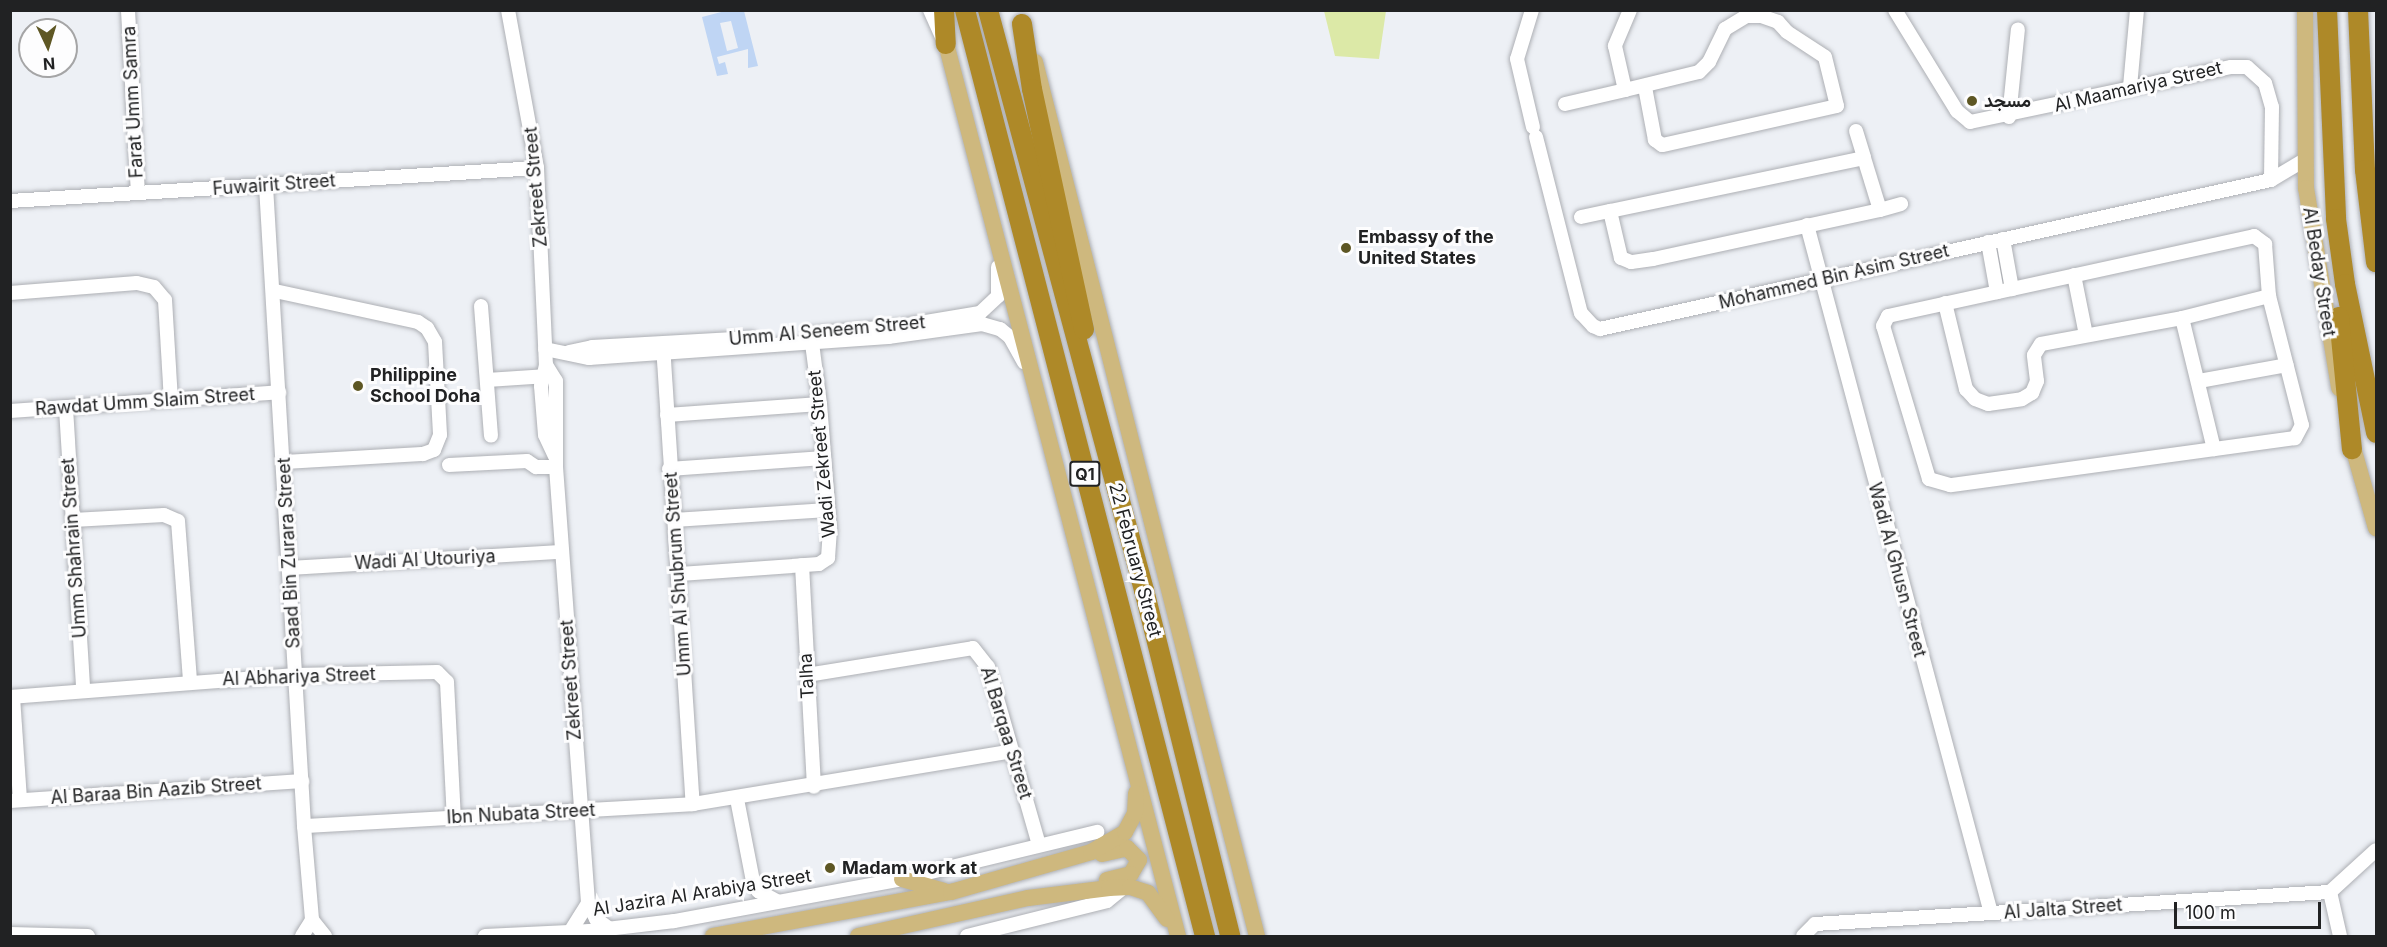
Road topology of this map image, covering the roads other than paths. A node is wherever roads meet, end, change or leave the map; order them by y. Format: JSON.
{"nodes":[{"id":1,"x":128,"y":10,"type":"edge"},
{"id":2,"x":508,"y":10,"type":"edge"},
{"id":3,"x":930,"y":10,"type":"edge"},
{"id":4,"x":938,"y":10,"type":"edge"},
{"id":5,"x":944,"y":10,"type":"edge"},
{"id":6,"x":965,"y":10,"type":"edge"},
{"id":7,"x":988,"y":10,"type":"edge"},
{"id":8,"x":1532,"y":10,"type":"edge"},
{"id":9,"x":1630,"y":10,"type":"edge"},
{"id":10,"x":1895,"y":10,"type":"edge"},
{"id":11,"x":2136,"y":10,"type":"edge"},
{"id":12,"x":2305,"y":10,"type":"edge"},
{"id":13,"x":2327,"y":10,"type":"edge"},
{"id":14,"x":2358,"y":10,"type":"edge"},
{"id":15,"x":1746,"y":13,"type":"edge"},
{"id":16,"x":1020,"y":17,"type":"edge"},
{"id":17,"x":2018,"y":29,"type":"dead end"},
{"id":18,"x":946,"y":44,"type":"junction"},
{"id":19,"x":2328,"y":70,"type":"junction"},
{"id":20,"x":1645,"y":87,"type":"junction"},
{"id":21,"x":2130,"y":87,"type":"junction"},
{"id":22,"x":1624,"y":90,"type":"junction"},
{"id":23,"x":1565,"y":104,"type":"dead end"},
{"id":24,"x":2009,"y":117,"type":"junction"},
{"id":25,"x":1856,"y":130,"type":"dead end"},
{"id":26,"x":1864,"y":158,"type":"junction"},
{"id":27,"x":2304,"y":160,"type":"junction"},
{"id":28,"x":537,"y":168,"type":"junction"},
{"id":29,"x":2271,"y":180,"type":"junction"},
{"id":30,"x":266,"y":186,"type":"junction"},
{"id":31,"x":2306,"y":188,"type":"junction"},
{"id":32,"x":138,"y":193,"type":"junction"},
{"id":33,"x":10,"y":201,"type":"edge"},
{"id":34,"x":1901,"y":204,"type":"dead end"},
{"id":35,"x":1880,"y":210,"type":"junction"},
{"id":36,"x":1610,"y":211,"type":"junction"},
{"id":37,"x":992,"y":217,"type":"junction"},
{"id":38,"x":1581,"y":217,"type":"dead end"},
{"id":39,"x":1807,"y":225,"type":"junction"},
{"id":40,"x":2003,"y":239,"type":"junction"},
{"id":41,"x":1988,"y":242,"type":"junction"},
{"id":42,"x":2376,"y":262,"type":"edge"},
{"id":43,"x":2074,"y":275,"type":"junction"},
{"id":44,"x":1821,"y":279,"type":"junction"},
{"id":45,"x":2012,"y":289,"type":"junction"},
{"id":46,"x":275,"y":291,"type":"junction"},
{"id":47,"x":1997,"y":292,"type":"junction"},
{"id":48,"x":10,"y":293,"type":"edge"},
{"id":49,"x":2269,"y":296,"type":"junction"},
{"id":50,"x":1945,"y":303,"type":"junction"},
{"id":51,"x":481,"y":306,"type":"dead end"},
{"id":52,"x":2182,"y":318,"type":"junction"},
{"id":53,"x":2086,"y":335,"type":"junction"},
{"id":54,"x":812,"y":343,"type":"junction"},
{"id":55,"x":663,"y":348,"type":"junction"},
{"id":56,"x":545,"y":349,"type":"junction"},
{"id":57,"x":2286,"y":365,"type":"junction"},
{"id":58,"x":547,"y":372,"type":"junction"},
{"id":59,"x":1035,"y":379,"type":"junction"},
{"id":60,"x":487,"y":380,"type":"junction"},
{"id":61,"x":2199,"y":381,"type":"junction"},
{"id":62,"x":279,"y":392,"type":"junction"},
{"id":63,"x":1091,"y":394,"type":"junction"},
{"id":64,"x":171,"y":400,"type":"junction"},
{"id":65,"x":820,"y":405,"type":"junction"},
{"id":66,"x":66,"y":408,"type":"junction"},
{"id":67,"x":10,"y":411,"type":"edge"},
{"id":68,"x":667,"y":415,"type":"junction"},
{"id":69,"x":2376,"y":433,"type":"edge"},
{"id":70,"x":491,"y":436,"type":"dead end"},
{"id":71,"x":2214,"y":449,"type":"junction"},
{"id":72,"x":2352,"y":449,"type":"junction"},
{"id":73,"x":824,"y":458,"type":"junction"},
{"id":74,"x":555,"y":461,"type":"junction"},
{"id":75,"x":283,"y":462,"type":"junction"},
{"id":76,"x":449,"y":465,"type":"dead end"},
{"id":77,"x":669,"y":469,"type":"junction"},
{"id":78,"x":828,"y":510,"type":"junction"},
{"id":79,"x":73,"y":520,"type":"junction"},
{"id":80,"x":674,"y":520,"type":"junction"},
{"id":81,"x":2376,"y":528,"type":"edge"},
{"id":82,"x":561,"y":552,"type":"junction"},
{"id":83,"x":802,"y":565,"type":"junction"},
{"id":84,"x":289,"y":568,"type":"junction"},
{"id":85,"x":680,"y":574,"type":"junction"},
{"id":86,"x":296,"y":675,"type":"junction"},
{"id":87,"x":807,"y":675,"type":"junction"},
{"id":88,"x":190,"y":682,"type":"junction"},
{"id":89,"x":83,"y":689,"type":"junction"},
{"id":90,"x":12,"y":697,"type":"edge"},
{"id":91,"x":1012,"y":751,"type":"junction"},
{"id":92,"x":1134,"y":768,"type":"junction"},
{"id":93,"x":302,"y":781,"type":"junction"},
{"id":94,"x":814,"y":787,"type":"junction"},
{"id":95,"x":737,"y":799,"type":"junction"},
{"id":96,"x":15,"y":800,"type":"edge"},
{"id":97,"x":693,"y":804,"type":"junction"},
{"id":98,"x":581,"y":811,"type":"junction"},
{"id":99,"x":454,"y":818,"type":"junction"},
{"id":100,"x":304,"y":826,"type":"junction"},
{"id":101,"x":1097,"y":832,"type":"dead end"},
{"id":102,"x":1039,"y":845,"type":"junction"},
{"id":103,"x":2376,"y":850,"type":"edge"},
{"id":104,"x":1035,"y":871,"type":"junction"},
{"id":105,"x":902,"y":879,"type":"junction"},
{"id":106,"x":753,"y":881,"type":"junction"},
{"id":107,"x":1124,"y":887,"type":"junction"},
{"id":108,"x":951,"y":892,"type":"junction"},
{"id":109,"x":2330,"y":892,"type":"junction"},
{"id":110,"x":1028,"y":898,"type":"junction"},
{"id":111,"x":777,"y":901,"type":"junction"},
{"id":112,"x":588,"y":903,"type":"junction"},
{"id":113,"x":738,"y":908,"type":"junction"},
{"id":114,"x":1992,"y":913,"type":"junction"},
{"id":115,"x":312,"y":920,"type":"junction"},
{"id":116,"x":610,"y":929,"type":"junction"},
{"id":117,"x":570,"y":932,"type":"junction"},
{"id":118,"x":10,"y":934,"type":"edge"},
{"id":119,"x":88,"y":936,"type":"edge"},
{"id":120,"x":302,"y":936,"type":"edge"},
{"id":121,"x":325,"y":936,"type":"edge"},
{"id":122,"x":485,"y":936,"type":"edge"},
{"id":123,"x":713,"y":936,"type":"edge"},
{"id":124,"x":858,"y":936,"type":"edge"},
{"id":125,"x":967,"y":936,"type":"edge"},
{"id":126,"x":1178,"y":936,"type":"edge"},
{"id":127,"x":1205,"y":936,"type":"edge"},
{"id":128,"x":1230,"y":936,"type":"edge"},
{"id":129,"x":1257,"y":936,"type":"edge"},
{"id":130,"x":1803,"y":936,"type":"edge"},
{"id":131,"x":2340,"y":936,"type":"edge"}],
"edges":[{"from":1,"to":32,"type":"street","name":"Farat Umm Samra"},
{"from":2,"to":28,"type":"street","name":"Zekreet Street"},
{"from":3,"to":18,"type":"street"},
{"from":4,"to":18,"type":"main road"},
{"from":5,"to":18,"type":"highway"},
{"from":6,"to":127,"type":"highway","name":"22 February Street","number":"Q1"},
{"from":7,"to":63,"type":"highway","name":"22 February Street","number":"Q1"},
{"from":8,"to":44,"type":"street","name":"Mohammed Bin Asim Street"},
{"from":9,"to":22,"type":"street"},
{"from":10,"to":24,"type":"street","name":"Al Maamariya Street"},
{"from":11,"to":21,"type":"street"},
{"from":12,"to":27,"type":"main road","name":"Al Beday Street"},
{"from":13,"to":19,"type":"highway","name":"Al Beday Street"},
{"from":14,"to":42,"type":"highway"},
{"from":15,"to":20,"type":"street"},
{"from":15,"to":20,"type":"street"},
{"from":16,"to":63,"type":"highway"},
{"from":16,"to":129,"type":"main road","name":"22 February Street"},
{"from":17,"to":24,"type":"street"},
{"from":18,"to":37,"type":"main road"},
{"from":19,"to":69,"type":"highway","name":"Al Beday Street"},
{"from":19,"to":72,"type":"highway"},
{"from":20,"to":22,"type":"street"},
{"from":21,"to":24,"type":"street","name":"Al Maamariya Street"},
{"from":21,"to":29,"type":"street","name":"Al Maamariya Street"},
{"from":22,"to":23,"type":"street"},
{"from":25,"to":26,"type":"street"},
{"from":26,"to":35,"type":"street"},
{"from":26,"to":36,"type":"street"},
{"from":27,"to":29,"type":"street","name":"Mohammed Bin Asim Street"},
{"from":27,"to":31,"type":"main road","name":"Al Beday Street"},
{"from":28,"to":30,"type":"street","name":"Fuwairit Street"},
{"from":28,"to":56,"type":"street","name":"Zekreet Street"},
{"from":29,"to":31,"type":"street","name":"Mohammed Bin Asim Street"},
{"from":29,"to":40,"type":"street","name":"Mohammed Bin Asim Street"},
{"from":30,"to":32,"type":"street","name":"Fuwairit Street"},
{"from":30,"to":46,"type":"street","name":"Saad Bin Zurara Street"},
{"from":31,"to":72,"type":"main road","name":"Al Beday Street"},
{"from":32,"to":33,"type":"street","name":"Fuwairit Street"},
{"from":34,"to":35,"type":"street"},
{"from":35,"to":39,"type":"street"},
{"from":36,"to":38,"type":"street"},
{"from":36,"to":39,"type":"street"},
{"from":37,"to":55,"type":"street","name":"Umm Al Seneem Street"},
{"from":37,"to":59,"type":"main road"},
{"from":39,"to":44,"type":"street","name":"Wadi Al Ghusn Street"},
{"from":40,"to":41,"type":"street","name":"Mohammed Bin Asim Street"},
{"from":40,"to":45,"type":"street"},
{"from":41,"to":44,"type":"street","name":"Mohammed Bin Asim Street"},
{"from":41,"to":47,"type":"street"},
{"from":43,"to":45,"type":"street"},
{"from":43,"to":49,"type":"street"},
{"from":43,"to":53,"type":"street"},
{"from":44,"to":114,"type":"street","name":"Wadi Al Ghusn Street"},
{"from":45,"to":47,"type":"street"},
{"from":46,"to":62,"type":"street","name":"Saad Bin Zurara Street"},
{"from":46,"to":75,"type":"street"},
{"from":47,"to":50,"type":"street"},
{"from":48,"to":64,"type":"street"},
{"from":49,"to":52,"type":"street"},
{"from":49,"to":57,"type":"street"},
{"from":50,"to":53,"type":"street"},
{"from":50,"to":71,"type":"street"},
{"from":51,"to":60,"type":"street"},
{"from":52,"to":53,"type":"street"},
{"from":52,"to":61,"type":"street"},
{"from":54,"to":55,"type":"street","name":"Umm Al Seneem Street"},
{"from":54,"to":59,"type":"street","name":"Umm Al Seneem Street"},
{"from":54,"to":65,"type":"street","name":"Wadi Zekreet Street"},
{"from":55,"to":56,"type":"street","name":"Umm Al Seneem Street"},
{"from":55,"to":68,"type":"street","name":"Umm Al Shubrum Street"},
{"from":56,"to":58,"type":"street","name":"Zekreet Street"},
{"from":57,"to":61,"type":"street"},
{"from":57,"to":71,"type":"street"},
{"from":58,"to":60,"type":"street"},
{"from":58,"to":74,"type":"street","name":"Zekreet Street"},
{"from":59,"to":92,"type":"main road"},
{"from":60,"to":70,"type":"street"},
{"from":61,"to":71,"type":"street"},
{"from":62,"to":64,"type":"street","name":"Rawdat Umm Slaim Street"},
{"from":62,"to":75,"type":"street","name":"Saad Bin Zurara Street"},
{"from":63,"to":128,"type":"highway","name":"22 February Street","number":"Q1"},
{"from":64,"to":66,"type":"street","name":"Rawdat Umm Slaim Street"},
{"from":65,"to":68,"type":"street"},
{"from":65,"to":73,"type":"street","name":"Wadi Zekreet Street"},
{"from":66,"to":67,"type":"street","name":"Rawdat Umm Slaim Street"},
{"from":66,"to":79,"type":"street","name":"Umm Shahrain Street"},
{"from":68,"to":77,"type":"street","name":"Umm Al Shubrum Street"},
{"from":72,"to":81,"type":"main road","name":"Al Beday Street"},
{"from":73,"to":77,"type":"street"},
{"from":73,"to":78,"type":"street","name":"Wadi Zekreet Street"},
{"from":74,"to":76,"type":"street"},
{"from":74,"to":82,"type":"street","name":"Zekreet Street"},
{"from":75,"to":84,"type":"street","name":"Saad Bin Zurara Street"},
{"from":77,"to":80,"type":"street","name":"Umm Al Shubrum Street"},
{"from":78,"to":80,"type":"street"},
{"from":78,"to":83,"type":"street","name":"Wadi Zekreet Street"},
{"from":79,"to":88,"type":"street"},
{"from":79,"to":89,"type":"street","name":"Umm Shahrain Street"},
{"from":80,"to":85,"type":"street","name":"Umm Al Shubrum Street"},
{"from":82,"to":84,"type":"street","name":"Wadi Al Utouriya"},
{"from":82,"to":98,"type":"street","name":"Zekreet Street"},
{"from":83,"to":85,"type":"street","name":"Wadi Zekreet Street"},
{"from":83,"to":87,"type":"street","name":"Talha"},
{"from":84,"to":86,"type":"street","name":"Saad Bin Zurara Street"},
{"from":85,"to":97,"type":"street","name":"Umm Al Shubrum Street"},
{"from":86,"to":88,"type":"street","name":"Al Abhariya Street"},
{"from":86,"to":93,"type":"street","name":"Saad Bin Zurara Street"},
{"from":86,"to":99,"type":"street","name":"Al Abhariya Street"},
{"from":87,"to":91,"type":"street","name":"Al Barqaa Street"},
{"from":87,"to":94,"type":"street","name":"Talha"},
{"from":88,"to":89,"type":"street","name":"Al Abhariya Street"},
{"from":89,"to":90,"type":"street","name":"Al Abhariya Street"},
{"from":90,"to":96,"type":"street"},
{"from":91,"to":94,"type":"street","name":"Ibn Nubata Street"},
{"from":91,"to":102,"type":"street","name":"Al Barqaa Street"},
{"from":92,"to":104,"type":"main road"},
{"from":92,"to":126,"type":"main road"},
{"from":93,"to":96,"type":"street","name":"Al Baraa Bin Aazib Street"},
{"from":93,"to":100,"type":"street","name":"Saad Bin Zurara Street"},
{"from":94,"to":95,"type":"street","name":"Ibn Nubata Street"},
{"from":95,"to":97,"type":"street","name":"Ibn Nubata Street"},
{"from":95,"to":106,"type":"street"},
{"from":97,"to":98,"type":"street","name":"Ibn Nubata Street"},
{"from":98,"to":99,"type":"street","name":"Ibn Nubata Street"},
{"from":98,"to":112,"type":"street","name":"Zekreet Street"},
{"from":99,"to":100,"type":"street","name":"Ibn Nubata Street"},
{"from":100,"to":115,"type":"street","name":"Saad Bin Zurara Street"},
{"from":101,"to":102,"type":"street","name":"Al Jazira Al Arabiya Street"},
{"from":102,"to":105,"type":"street","name":"Al Jazira Al Arabiya Street"},
{"from":103,"to":109,"type":"street"},
{"from":104,"to":108,"type":"main road"},
{"from":104,"to":110,"type":"main road"},
{"from":105,"to":108,"type":"main road"},
{"from":105,"to":111,"type":"street","name":"Al Jazira Al Arabiya Street"},
{"from":106,"to":111,"type":"street"},
{"from":106,"to":113,"type":"street"},
{"from":107,"to":110,"type":"main road"},
{"from":107,"to":125,"type":"street"},
{"from":107,"to":126,"type":"main road"},
{"from":108,"to":123,"type":"main road"},
{"from":109,"to":114,"type":"street","name":"Al Jalta Street"},
{"from":109,"to":131,"type":"street"},
{"from":110,"to":124,"type":"main road"},
{"from":111,"to":113,"type":"street","name":"Al Jazira Al Arabiya Street"},
{"from":112,"to":116,"type":"street"},
{"from":112,"to":117,"type":"street"},
{"from":113,"to":116,"type":"street","name":"Al Jazira Al Arabiya Street"},
{"from":114,"to":130,"type":"street","name":"Al Jalta Street"},
{"from":115,"to":120,"type":"street"},
{"from":115,"to":121,"type":"street"},
{"from":116,"to":117,"type":"street","name":"Al Jazira Al Arabiya Street"},
{"from":117,"to":122,"type":"street","name":"Al Jazira Al Arabiya Street"},
{"from":118,"to":119,"type":"street"}]}
